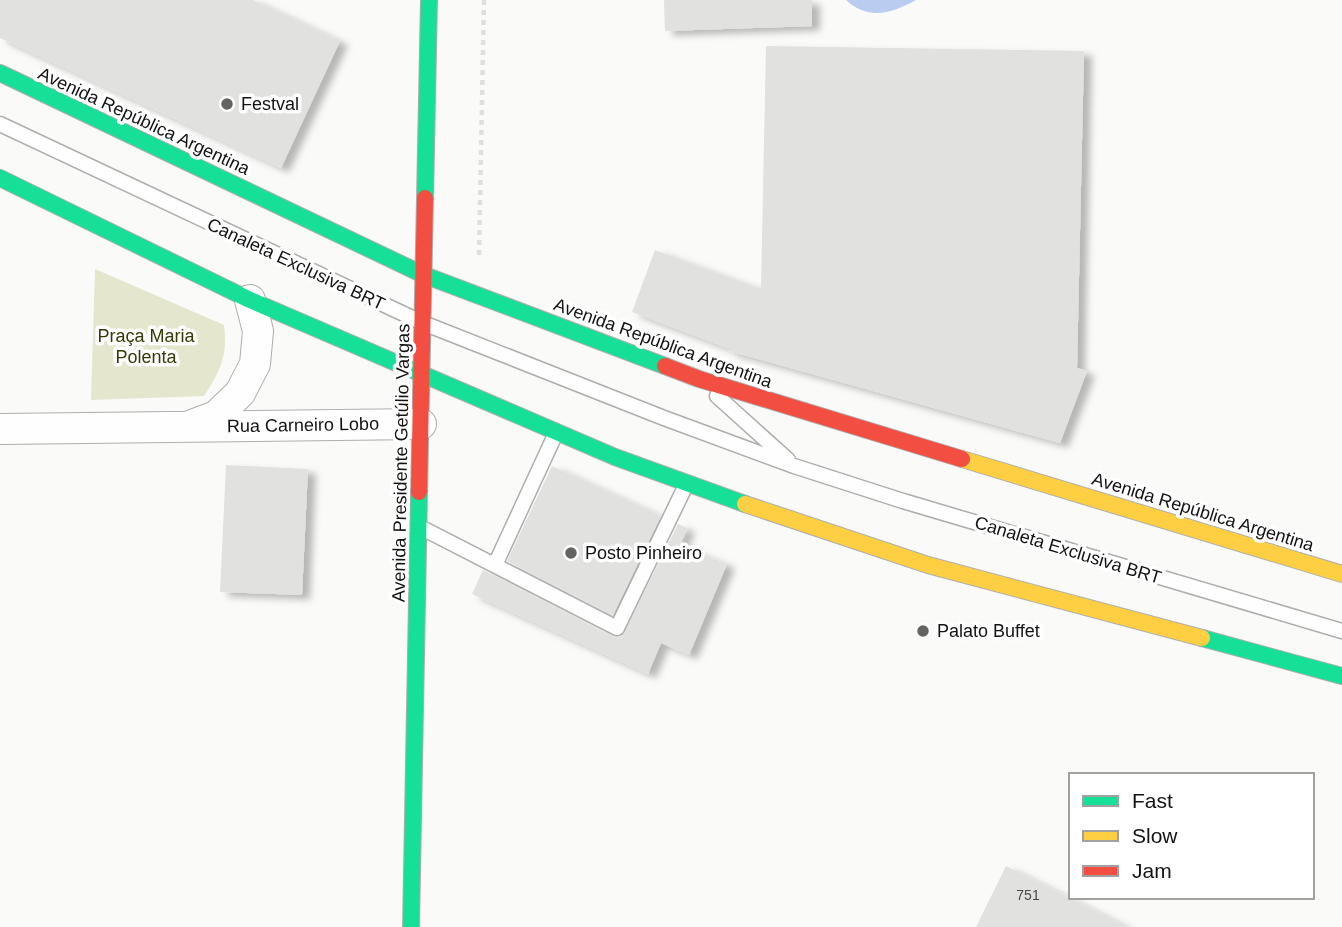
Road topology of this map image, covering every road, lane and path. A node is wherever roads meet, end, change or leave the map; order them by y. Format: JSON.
{"nodes":[{"id":1,"x":429,"y":0,"type":"edge"},
{"id":2,"x":484,"y":0,"type":"edge"},
{"id":3,"x":0,"y":74,"type":"edge"},
{"id":4,"x":0,"y":124,"type":"edge"},
{"id":5,"x":0,"y":178,"type":"edge"},
{"id":6,"x":479,"y":265,"type":"dead end"},
{"id":7,"x":424,"y":275,"type":"junction"},
{"id":8,"x":250,"y":300,"type":"junction"},
{"id":9,"x":423,"y":323,"type":"junction"},
{"id":10,"x":422,"y":373,"type":"junction"},
{"id":11,"x":699,"y":379,"type":"junction"},
{"id":12,"x":421,"y":424,"type":"junction"},
{"id":13,"x":185,"y":427,"type":"junction"},
{"id":14,"x":0,"y":429,"type":"edge"},
{"id":15,"x":556,"y":432,"type":"junction"},
{"id":16,"x":794,"y":466,"type":"junction"},
{"id":17,"x":686,"y":484,"type":"junction"},
{"id":18,"x":418,"y":526,"type":"junction"},
{"id":19,"x":495,"y":565,"type":"junction"},
{"id":20,"x":1342,"y":574,"type":"edge"},
{"id":21,"x":1342,"y":631,"type":"edge"},
{"id":22,"x":1342,"y":676,"type":"edge"},
{"id":23,"x":411,"y":927,"type":"edge"}],
"edges":[{"from":1,"to":7,"type":"street","name":"Avenida Presidente Getúlio Vargas"},
{"from":2,"to":6,"type":"path"},
{"from":3,"to":7,"type":"street","name":"Avenida República Argentina"},
{"from":4,"to":9,"type":"lane","name":"Canaleta Exclusiva BRT"},
{"from":5,"to":8,"type":"street"},
{"from":7,"to":9,"type":"street","name":"Avenida Presidente Getúlio Vargas"},
{"from":7,"to":11,"type":"street","name":"Avenida República Argentina"},
{"from":8,"to":10,"type":"street"},
{"from":8,"to":13,"type":"street","name":"Rua Carneiro Lobo"},
{"from":9,"to":10,"type":"street","name":"Avenida Presidente Getúlio Vargas"},
{"from":9,"to":16,"type":"lane","name":"Canaleta Exclusiva BRT"},
{"from":10,"to":12,"type":"street","name":"Avenida Presidente Getúlio Vargas"},
{"from":10,"to":15,"type":"street"},
{"from":11,"to":16,"type":"lane","name":"Canaleta Exclusiva BRT"},
{"from":11,"to":20,"type":"street","name":"Avenida República Argentina"},
{"from":12,"to":13,"type":"street","name":"Rua Carneiro Lobo"},
{"from":12,"to":18,"type":"street","name":"Avenida Presidente Getúlio Vargas"},
{"from":13,"to":14,"type":"street","name":"Rua Carneiro Lobo"},
{"from":15,"to":17,"type":"street"},
{"from":15,"to":19,"type":"lane"},
{"from":16,"to":21,"type":"lane","name":"Canaleta Exclusiva BRT"},
{"from":17,"to":19,"type":"lane"},
{"from":17,"to":22,"type":"street"},
{"from":18,"to":19,"type":"lane"},
{"from":18,"to":23,"type":"street","name":"Avenida Presidente Getúlio Vargas"}]}
